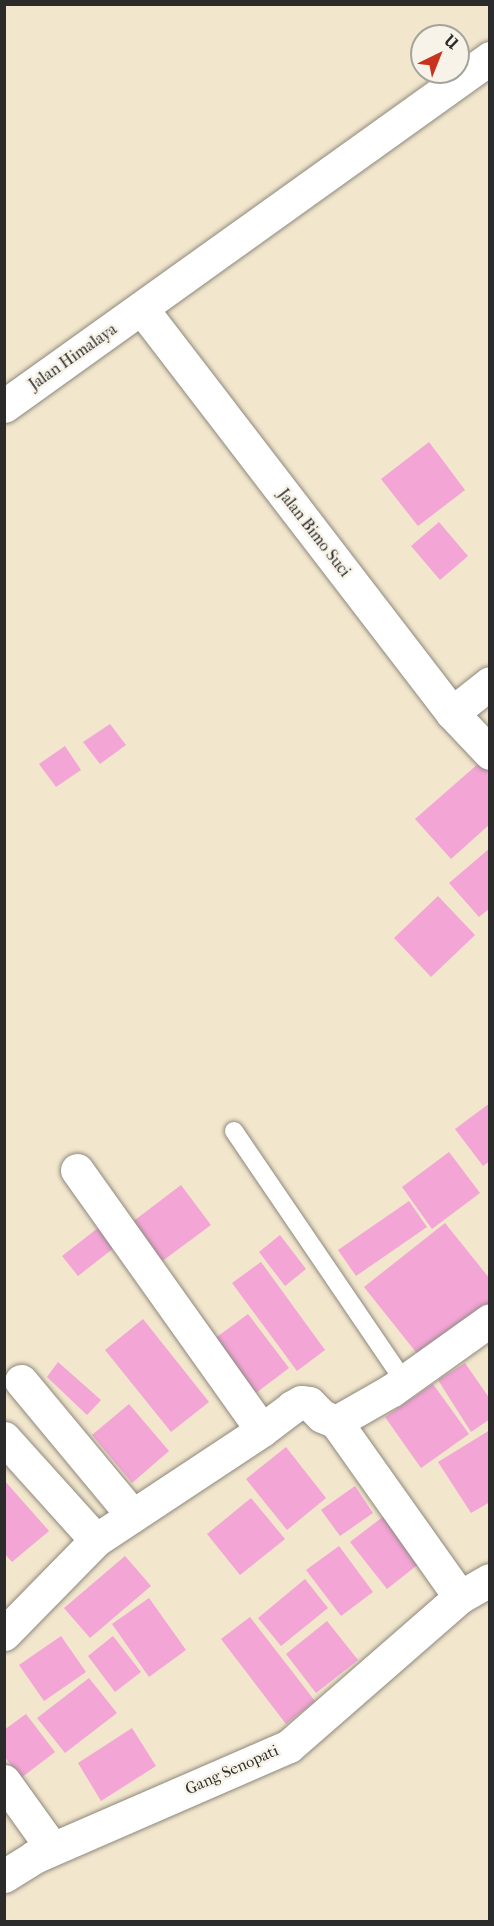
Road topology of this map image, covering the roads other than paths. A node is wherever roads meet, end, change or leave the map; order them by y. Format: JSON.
{"nodes":[{"id":1,"x":489,"y":58,"type":"edge"},
{"id":2,"x":142,"y":309,"type":"junction"},
{"id":3,"x":4,"y":406,"type":"edge"},
{"id":4,"x":489,"y":683,"type":"edge"},
{"id":5,"x":452,"y":713,"type":"junction"},
{"id":6,"x":489,"y":753,"type":"edge"},
{"id":7,"x":234,"y":1131,"type":"dead end"},
{"id":8,"x":77,"y":1170,"type":"dead end"},
{"id":9,"x":489,"y":1320,"type":"edge"},
{"id":10,"x":21,"y":1381,"type":"dead end"},
{"id":11,"x":404,"y":1382,"type":"junction"},
{"id":12,"x":336,"y":1422,"type":"junction"},
{"id":13,"x":262,"y":1430,"type":"junction"},
{"id":14,"x":4,"y":1438,"type":"edge"},
{"id":15,"x":133,"y":1516,"type":"junction"},
{"id":16,"x":96,"y":1540,"type":"junction"},
{"id":17,"x":489,"y":1580,"type":"edge"},
{"id":18,"x":460,"y":1597,"type":"junction"},
{"id":19,"x":4,"y":1634,"type":"edge"},
{"id":20,"x":4,"y":1781,"type":"edge"},
{"id":21,"x":52,"y":1848,"type":"junction"},
{"id":22,"x":4,"y":1876,"type":"edge"}],
"edges":[{"from":1,"to":2,"type":"street","name":"Jalan Himalaya"},
{"from":2,"to":3,"type":"street","name":"Jalan Himalaya"},
{"from":2,"to":5,"type":"street","name":"Jalan Bimo Suci"},
{"from":4,"to":5,"type":"street"},
{"from":5,"to":6,"type":"street","name":"Jalan Bimo Suci"},
{"from":7,"to":11,"type":"lane"},
{"from":8,"to":13,"type":"street"},
{"from":9,"to":11,"type":"street"},
{"from":10,"to":15,"type":"street"},
{"from":11,"to":12,"type":"street"},
{"from":12,"to":13,"type":"street"},
{"from":12,"to":18,"type":"street"},
{"from":13,"to":15,"type":"street"},
{"from":14,"to":16,"type":"street"},
{"from":15,"to":16,"type":"street"},
{"from":16,"to":19,"type":"street"},
{"from":17,"to":18,"type":"street","name":"Gang Senopati"},
{"from":18,"to":21,"type":"street","name":"Gang Senopati"},
{"from":20,"to":21,"type":"street"},
{"from":21,"to":22,"type":"street","name":"Gang Senopati"}]}
